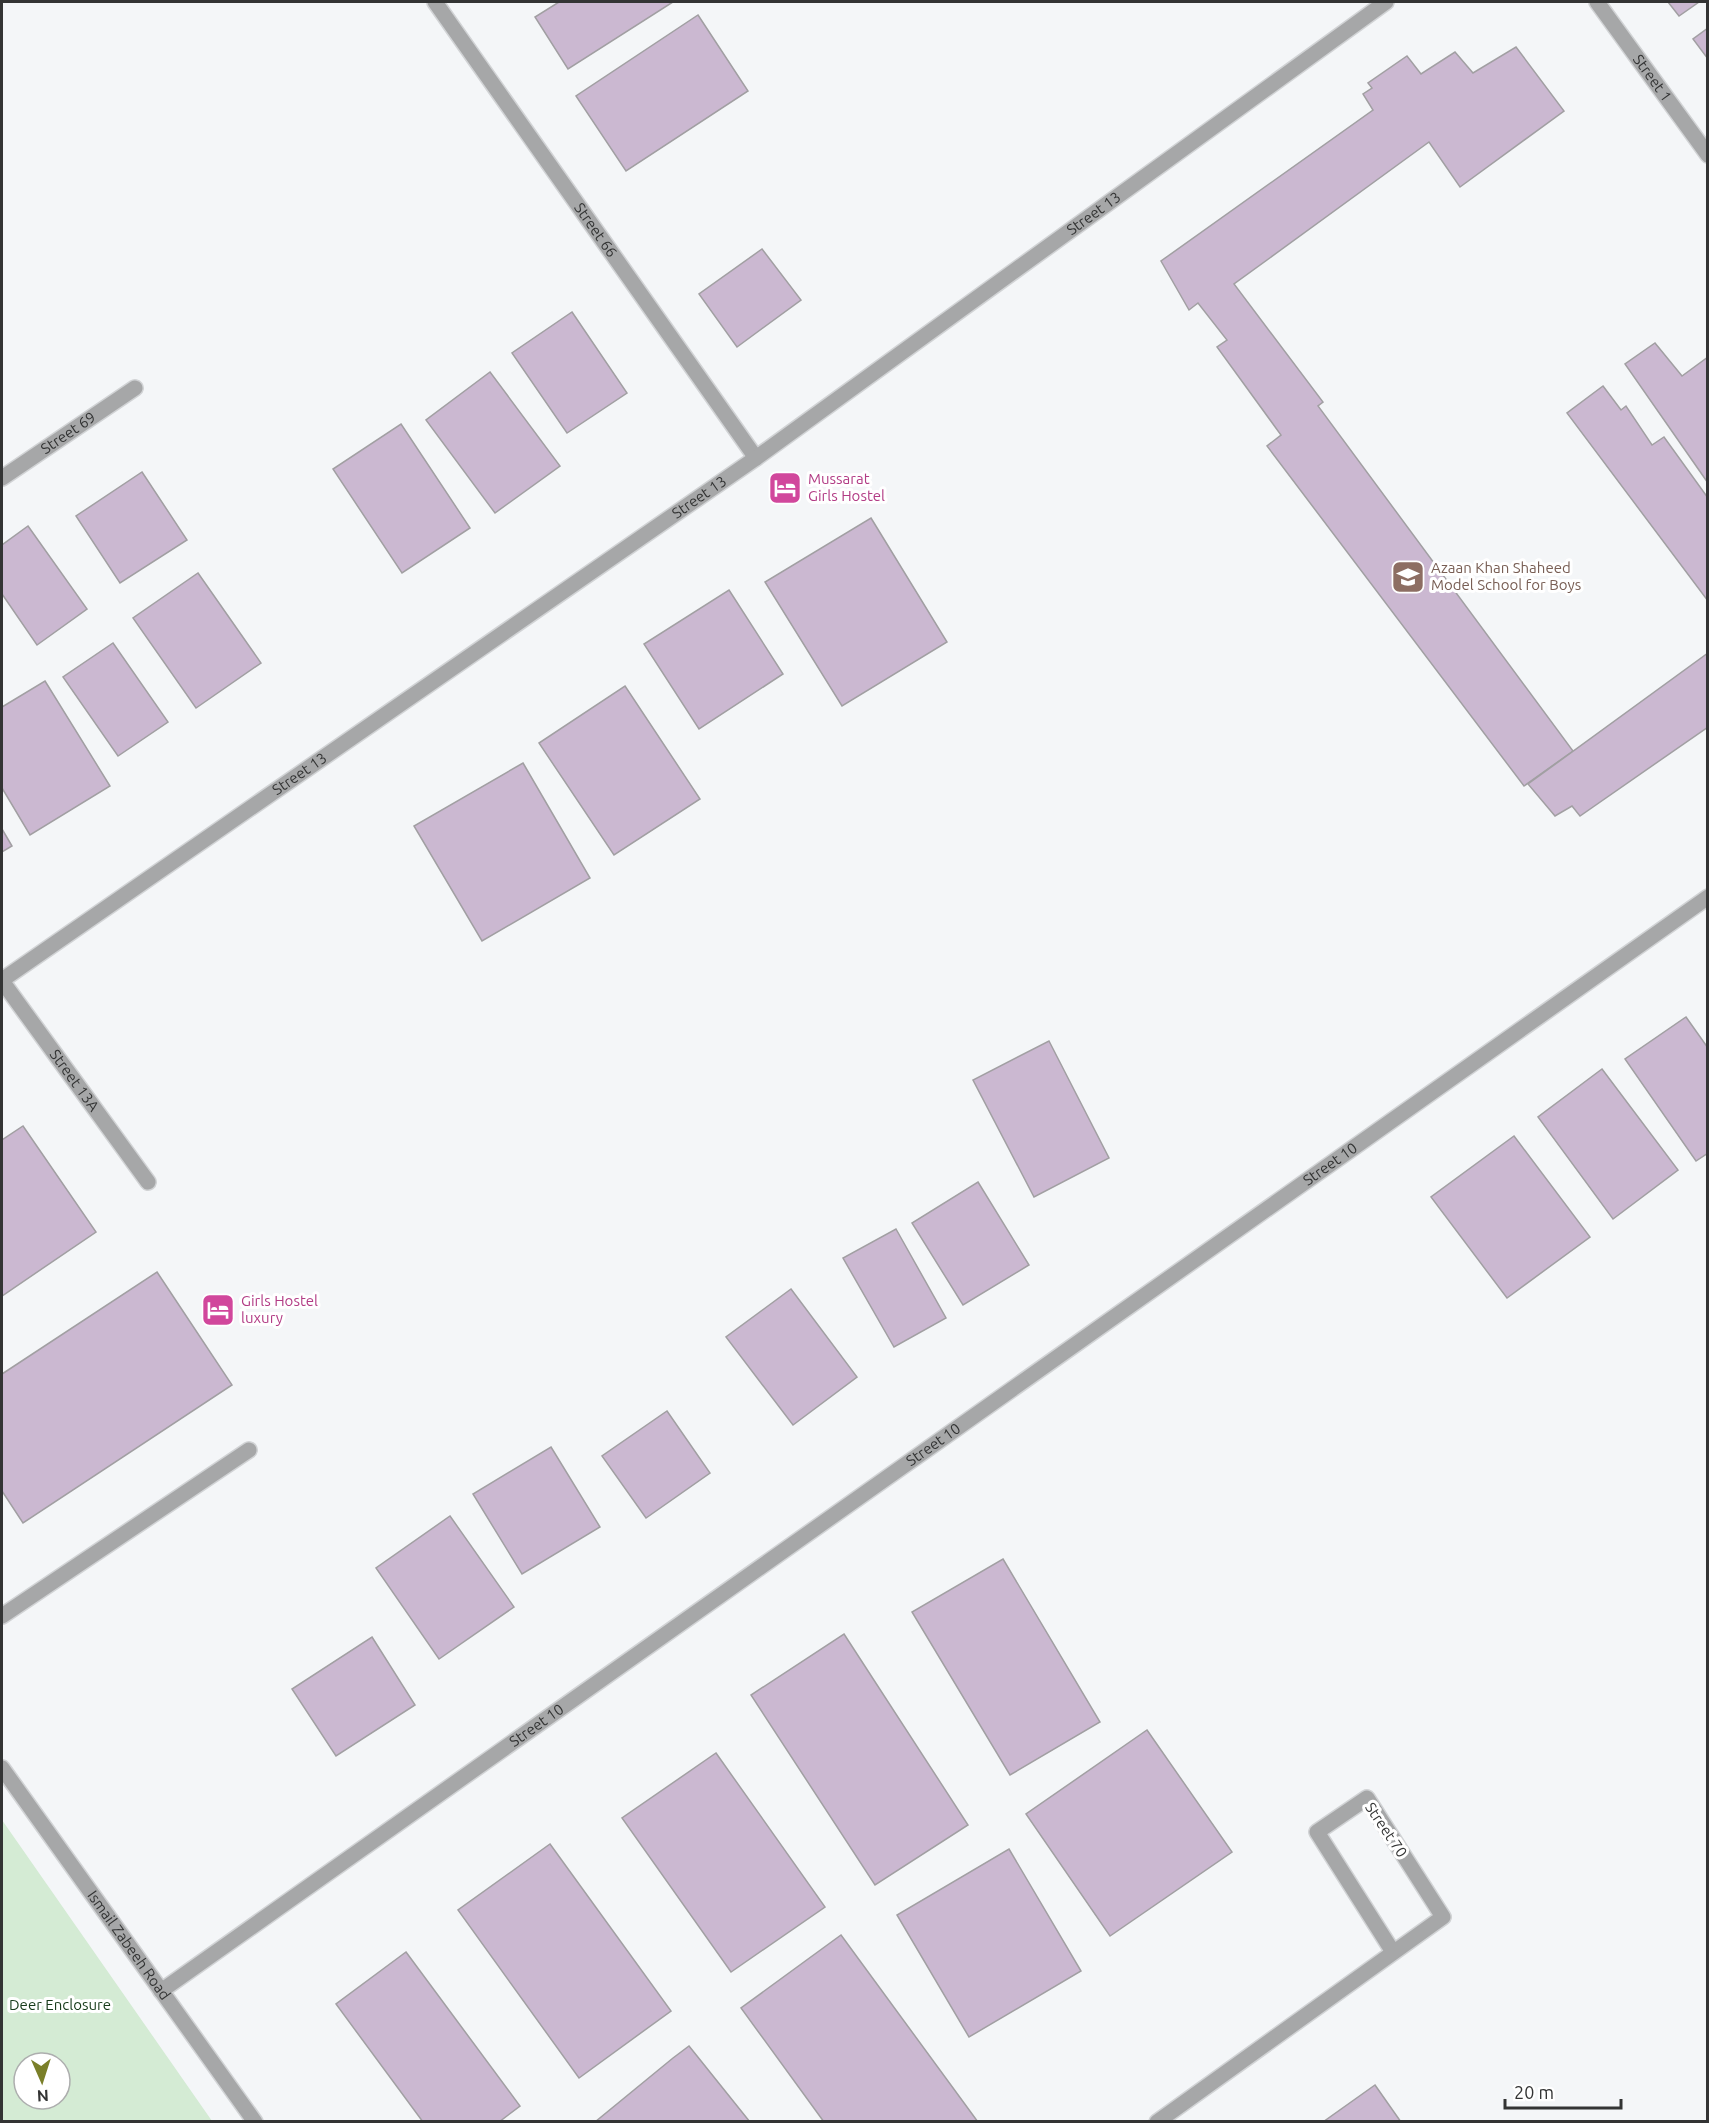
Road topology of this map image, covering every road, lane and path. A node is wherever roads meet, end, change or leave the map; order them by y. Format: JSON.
{"nodes":[{"id":1,"x":435,"y":2,"type":"edge"},
{"id":2,"x":1386,"y":2,"type":"edge"},
{"id":3,"x":1597,"y":2,"type":"edge"},
{"id":4,"x":1707,"y":155,"type":"edge"},
{"id":5,"x":135,"y":388,"type":"dead end"},
{"id":6,"x":756,"y":458,"type":"junction"},
{"id":7,"x":2,"y":478,"type":"edge"},
{"id":8,"x":1707,"y":897,"type":"edge"},
{"id":9,"x":2,"y":980,"type":"edge"},
{"id":10,"x":148,"y":1182,"type":"dead end"},
{"id":11,"x":249,"y":1450,"type":"dead end"},
{"id":12,"x":2,"y":1616,"type":"edge"},
{"id":13,"x":2,"y":1768,"type":"edge"},
{"id":14,"x":1393,"y":1952,"type":"junction"},
{"id":15,"x":161,"y":1991,"type":"junction"},
{"id":16,"x":255,"y":2121,"type":"edge"},
{"id":17,"x":1157,"y":2121,"type":"edge"}],
"edges":[{"from":1,"to":6,"type":"street","name":"Street 66"},
{"from":2,"to":6,"type":"street","name":"Street 13"},
{"from":3,"to":4,"type":"street","name":"Street 1"},
{"from":5,"to":7,"type":"street","name":"Street 69"},
{"from":6,"to":9,"type":"street","name":"Street 13"},
{"from":8,"to":15,"type":"street","name":"Street 10"},
{"from":9,"to":10,"type":"street","name":"Street 13A"},
{"from":11,"to":12,"type":"street"},
{"from":13,"to":15,"type":"street","name":"Ismail Zabeeh Road"},
{"from":14,"to":14,"type":"street","name":"Street 70"},
{"from":14,"to":17,"type":"street","name":"Street 70"},
{"from":15,"to":16,"type":"street","name":"Ismail Zabeeh Road"}]}
